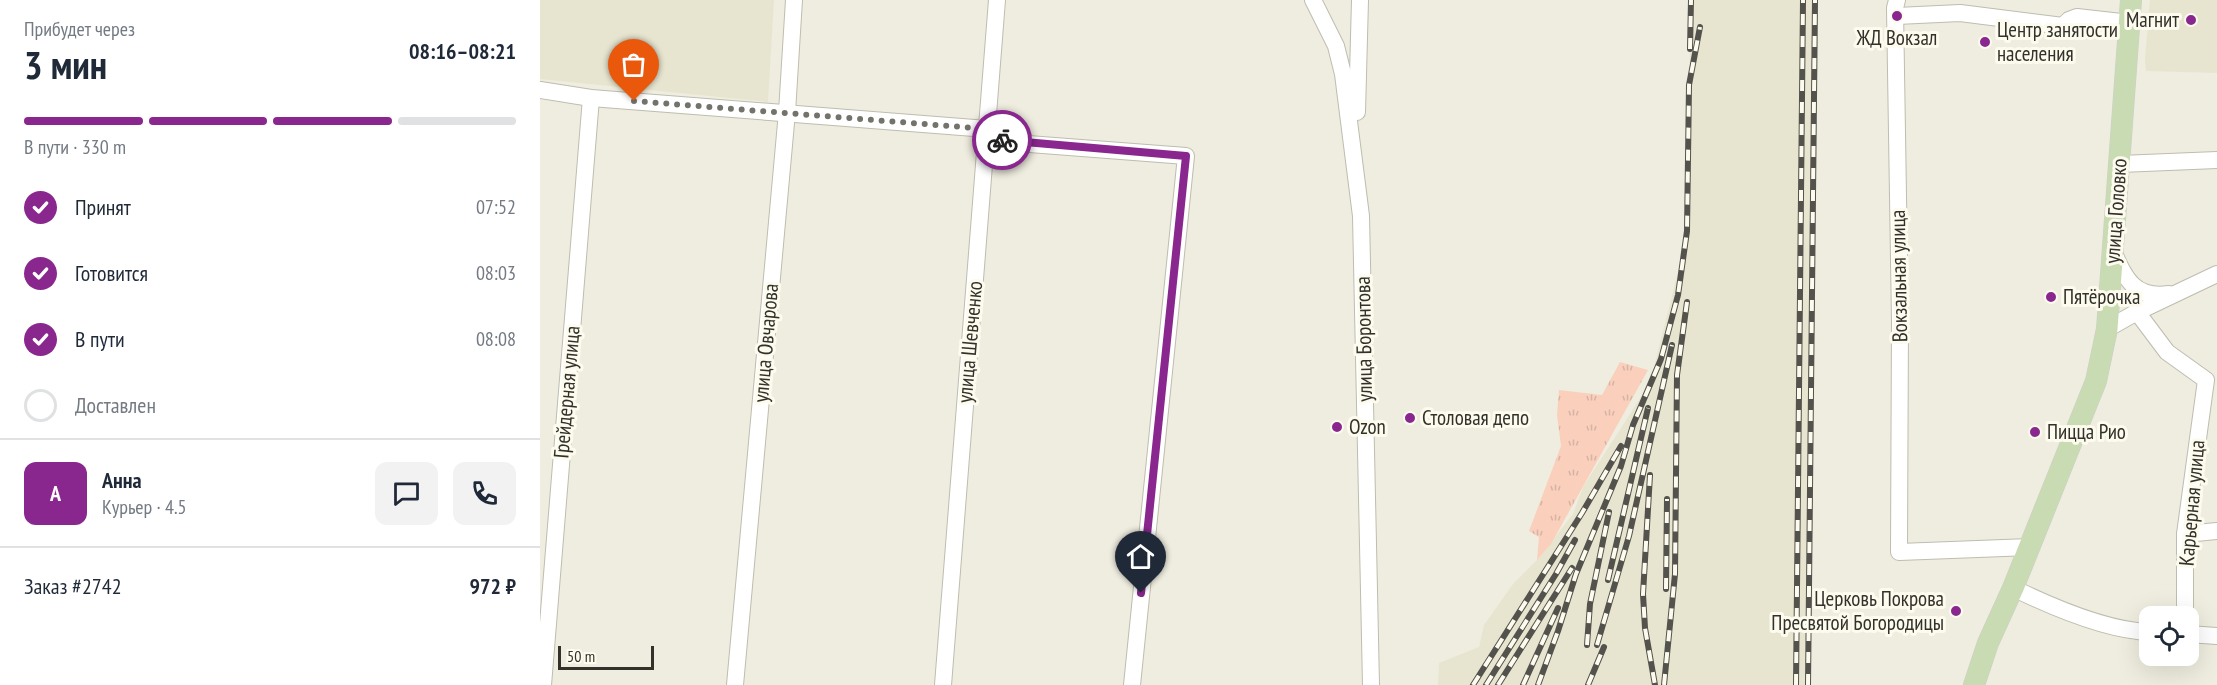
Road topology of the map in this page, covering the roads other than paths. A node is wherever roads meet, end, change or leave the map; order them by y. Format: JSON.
{"nodes":[{"id":1,"x":794,"y":0,"type":"edge"},
{"id":2,"x":997,"y":0,"type":"edge"},
{"id":3,"x":1312,"y":0,"type":"edge"},
{"id":4,"x":1359,"y":0,"type":"edge"},
{"id":5,"x":2131,"y":0,"type":"edge"},
{"id":6,"x":1897,"y":8,"type":"edge"},
{"id":7,"x":2130,"y":23,"type":"junction"},
{"id":8,"x":540,"y":90,"type":"edge"},
{"id":9,"x":591,"y":98,"type":"junction"},
{"id":10,"x":787,"y":112,"type":"junction"},
{"id":11,"x":987,"y":129,"type":"junction"},
{"id":12,"x":2217,"y":160,"type":"edge"},
{"id":13,"x":2120,"y":164,"type":"junction"},
{"id":14,"x":1354,"y":167,"type":"junction"},
{"id":15,"x":2113,"y":250,"type":"junction"},
{"id":16,"x":2217,"y":274,"type":"edge"},
{"id":17,"x":2179,"y":292,"type":"junction"},
{"id":18,"x":2137,"y":312,"type":"junction"},
{"id":19,"x":2107,"y":328,"type":"junction"},
{"id":20,"x":2217,"y":531,"type":"edge"},
{"id":21,"x":2185,"y":534,"type":"junction"},
{"id":22,"x":2030,"y":547,"type":"junction"},
{"id":23,"x":2013,"y":588,"type":"junction"},
{"id":24,"x":2185,"y":606,"type":"edge"},
{"id":25,"x":2139,"y":632,"type":"edge"},
{"id":26,"x":2199,"y":635,"type":"edge"},
{"id":27,"x":2217,"y":636,"type":"edge"},
{"id":28,"x":543,"y":685,"type":"edge"},
{"id":29,"x":735,"y":685,"type":"edge"},
{"id":30,"x":943,"y":685,"type":"edge"},
{"id":31,"x":1132,"y":685,"type":"edge"},
{"id":32,"x":1371,"y":685,"type":"edge"},
{"id":33,"x":1974,"y":685,"type":"edge"}],
"edges":[{"from":1,"to":10,"type":"street","name":"улица Овчарова"},
{"from":2,"to":11,"type":"street","name":"улица Шевченко"},
{"from":3,"to":14,"type":"street","name":"улица Боронтова"},
{"from":4,"to":14,"type":"street"},
{"from":5,"to":7,"type":"main road","name":"улица Головко"},
{"from":6,"to":7,"type":"street"},
{"from":6,"to":22,"type":"street","name":"Вокзальная улица"},
{"from":7,"to":13,"type":"main road","name":"улица Головко"},
{"from":8,"to":9,"type":"street"},
{"from":9,"to":10,"type":"street"},
{"from":9,"to":28,"type":"street","name":"Грейдерная улица"},
{"from":10,"to":11,"type":"street"},
{"from":10,"to":29,"type":"street","name":"улица Овчарова"},
{"from":11,"to":30,"type":"street","name":"улица Шевченко"},
{"from":11,"to":31,"type":"street"},
{"from":12,"to":13,"type":"street"},
{"from":13,"to":15,"type":"main road","name":"улица Головко"},
{"from":14,"to":32,"type":"street","name":"улица Боронтова"},
{"from":15,"to":17,"type":"street"},
{"from":15,"to":19,"type":"main road","name":"улица Головко"},
{"from":16,"to":17,"type":"street"},
{"from":17,"to":18,"type":"street"},
{"from":18,"to":19,"type":"street"},
{"from":18,"to":21,"type":"street","name":"Карьерная улица"},
{"from":19,"to":22,"type":"main road","name":"улица Головко"},
{"from":20,"to":21,"type":"street"},
{"from":21,"to":24,"type":"street","name":"Карьерная улица"},
{"from":22,"to":23,"type":"main road","name":"улица Головко"},
{"from":23,"to":25,"type":"street"},
{"from":23,"to":33,"type":"main road","name":"улица Головко"},
{"from":26,"to":27,"type":"street"}]}
